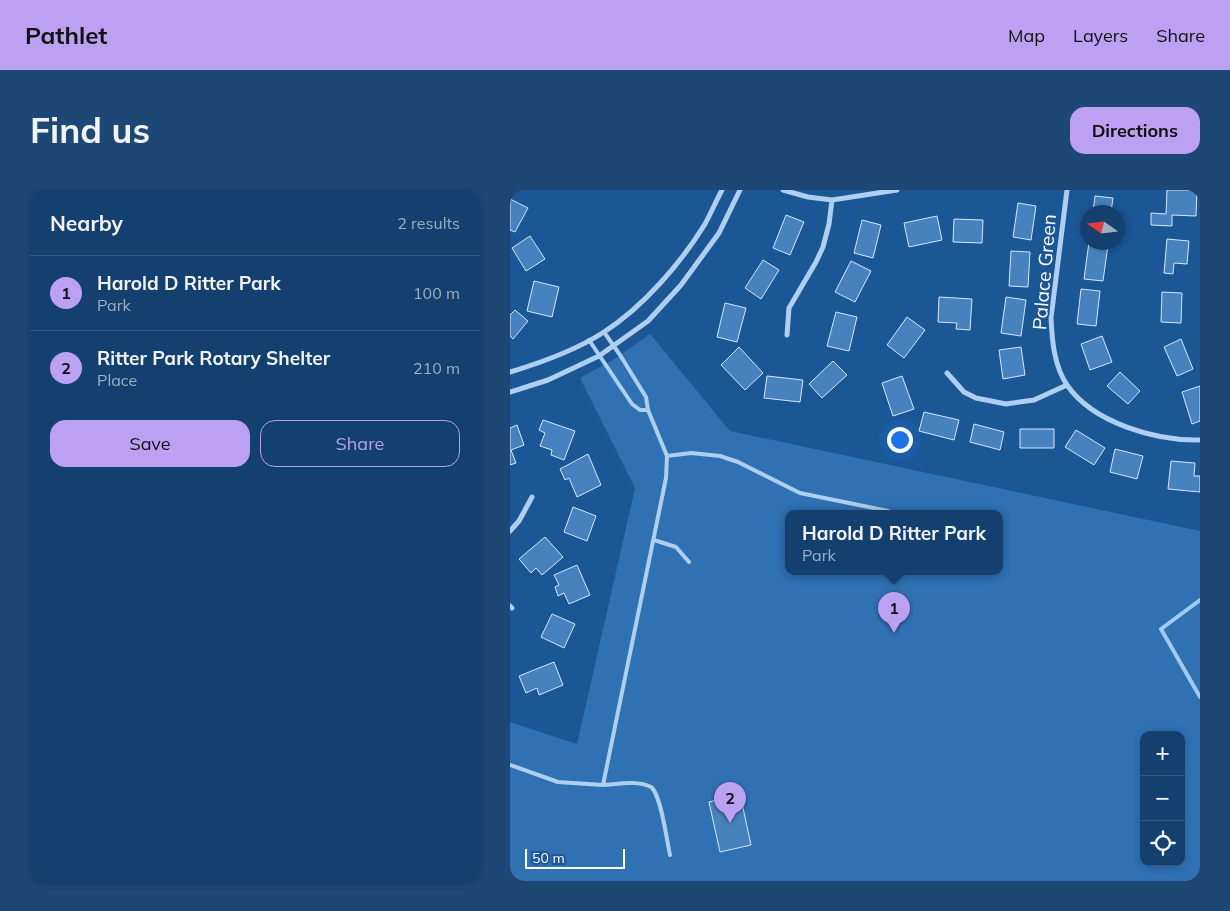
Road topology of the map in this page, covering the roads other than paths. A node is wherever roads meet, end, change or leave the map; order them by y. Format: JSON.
{"nodes":[{"id":1,"x":722,"y":190,"type":"edge"},
{"id":2,"x":740,"y":190,"type":"edge"},
{"id":3,"x":783,"y":190,"type":"edge"},
{"id":4,"x":897,"y":190,"type":"edge"},
{"id":5,"x":1067,"y":190,"type":"edge"},
{"id":6,"x":832,"y":200,"type":"junction"},
{"id":7,"x":604,"y":332,"type":"junction"},
{"id":8,"x":786,"y":335,"type":"dead end"},
{"id":9,"x":589,"y":340,"type":"junction"},
{"id":10,"x":614,"y":346,"type":"junction"},
{"id":11,"x":599,"y":356,"type":"junction"},
{"id":12,"x":510,"y":372,"type":"edge"},
{"id":13,"x":947,"y":373,"type":"dead end"},
{"id":14,"x":1067,"y":385,"type":"junction"},
{"id":15,"x":510,"y":392,"type":"edge"},
{"id":16,"x":648,"y":410,"type":"junction"},
{"id":17,"x":1200,"y":440,"type":"edge"},
{"id":18,"x":666,"y":456,"type":"junction"},
{"id":19,"x":532,"y":497,"type":"dead end"},
{"id":20,"x":883,"y":510,"type":"edge"},
{"id":21,"x":510,"y":531,"type":"edge"},
{"id":22,"x":654,"y":540,"type":"junction"},
{"id":23,"x":690,"y":562,"type":"dead end"},
{"id":24,"x":510,"y":765,"type":"edge"},
{"id":25,"x":604,"y":785,"type":"junction"},
{"id":26,"x":670,"y":856,"type":"dead end"}],
"edges":[{"from":1,"to":7,"type":"street"},
{"from":2,"to":10,"type":"street"},
{"from":3,"to":6,"type":"street"},
{"from":4,"to":6,"type":"street"},
{"from":5,"to":14,"type":"street","name":"Palace Green"},
{"from":6,"to":8,"type":"street"},
{"from":7,"to":9,"type":"street"},
{"from":7,"to":10,"type":"lane"},
{"from":9,"to":11,"type":"lane"},
{"from":9,"to":12,"type":"street"},
{"from":10,"to":11,"type":"street"},
{"from":10,"to":16,"type":"lane"},
{"from":11,"to":15,"type":"street"},
{"from":11,"to":16,"type":"lane"},
{"from":13,"to":14,"type":"street"},
{"from":14,"to":17,"type":"street","name":"Palace Green"},
{"from":16,"to":18,"type":"lane"},
{"from":18,"to":20,"type":"lane"},
{"from":18,"to":22,"type":"lane"},
{"from":19,"to":21,"type":"street"},
{"from":22,"to":23,"type":"lane"},
{"from":22,"to":25,"type":"lane"},
{"from":24,"to":25,"type":"lane"},
{"from":25,"to":26,"type":"lane"}]}
